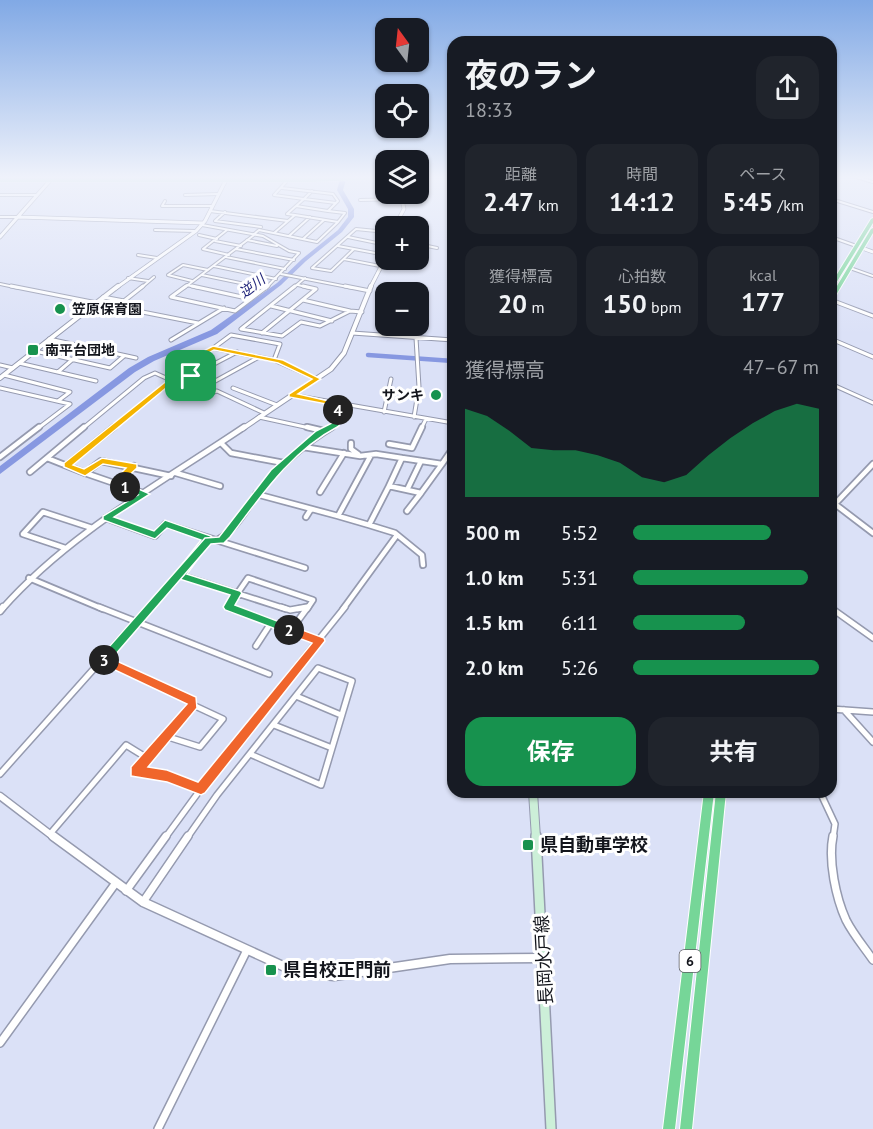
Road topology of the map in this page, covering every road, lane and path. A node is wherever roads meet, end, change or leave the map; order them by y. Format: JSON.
{"nodes":[{"id":1,"x":198,"y":229,"type":"edge"},
{"id":2,"x":222,"y":229,"type":"edge"},
{"id":3,"x":260,"y":229,"type":"joint"},
{"id":4,"x":279,"y":229,"type":"edge"},
{"id":5,"x":297,"y":229,"type":"edge"},
{"id":6,"x":314,"y":229,"type":"edge"},
{"id":7,"x":331,"y":229,"type":"edge"},
{"id":8,"x":868,"y":229,"type":"edge"},
{"id":9,"x":873,"y":229,"type":"edge"},
{"id":10,"x":155,"y":230,"type":"dead end"},
{"id":11,"x":227,"y":230,"type":"junction"},
{"id":12,"x":196,"y":231,"type":"junction"},
{"id":13,"x":372,"y":231,"type":"junction"},
{"id":14,"x":375,"y":231,"type":"edge"},
{"id":15,"x":274,"y":233,"type":"junction"},
{"id":16,"x":199,"y":235,"type":"dead end"},
{"id":17,"x":254,"y":235,"type":"junction"},
{"id":18,"x":289,"y":236,"type":"junction"},
{"id":19,"x":348,"y":237,"type":"junction"},
{"id":20,"x":303,"y":239,"type":"junction"},
{"id":21,"x":216,"y":240,"type":"junction"},
{"id":22,"x":247,"y":240,"type":"junction"},
{"id":23,"x":366,"y":240,"type":"junction"},
{"id":24,"x":837,"y":240,"type":"edge"},
{"id":25,"x":375,"y":242,"type":"edge"},
{"id":26,"x":241,"y":246,"type":"junction"},
{"id":27,"x":338,"y":246,"type":"junction"},
{"id":28,"x":429,"y":246,"type":"edge"},
{"id":29,"x":281,"y":247,"type":"junction"},
{"id":30,"x":859,"y":247,"type":"junction"},
{"id":31,"x":437,"y":248,"type":"dead end"},
{"id":32,"x":236,"y":249,"type":"junction"},
{"id":33,"x":354,"y":249,"type":"junction"},
{"id":34,"x":873,"y":252,"type":"edge"},
{"id":35,"x":375,"y":254,"type":"edge"},
{"id":36,"x":138,"y":255,"type":"dead end"},
{"id":37,"x":227,"y":256,"type":"junction"},
{"id":38,"x":157,"y":258,"type":"junction"},
{"id":39,"x":344,"y":259,"type":"junction"},
{"id":40,"x":294,"y":260,"type":"junction"},
{"id":41,"x":375,"y":265,"type":"edge"},
{"id":42,"x":214,"y":266,"type":"junction"},
{"id":43,"x":850,"y":268,"type":"junction"},
{"id":44,"x":285,"y":269,"type":"junction"},
{"id":45,"x":208,"y":270,"type":"junction"},
{"id":46,"x":378,"y":270,"type":"edge"},
{"id":47,"x":282,"y":274,"type":"junction"},
{"id":48,"x":202,"y":275,"type":"junction"},
{"id":49,"x":873,"y":276,"type":"edge"},
{"id":50,"x":154,"y":277,"type":"dead end"},
{"id":51,"x":128,"y":278,"type":"junction"},
{"id":52,"x":305,"y":278,"type":"junction"},
{"id":53,"x":276,"y":279,"type":"junction"},
{"id":54,"x":837,"y":279,"type":"edge"},
{"id":55,"x":148,"y":281,"type":"junction"},
{"id":56,"x":193,"y":281,"type":"junction"},
{"id":57,"x":0,"y":284,"type":"edge"},
{"id":58,"x":188,"y":285,"type":"junction"},
{"id":59,"x":298,"y":285,"type":"junction"},
{"id":60,"x":266,"y":288,"type":"junction"},
{"id":61,"x":837,"y":290,"type":"edge"},
{"id":62,"x":370,"y":291,"type":"junction"},
{"id":63,"x":103,"y":297,"type":"junction"},
{"id":64,"x":251,"y":299,"type":"junction"},
{"id":65,"x":303,"y":300,"type":"junction"},
{"id":66,"x":837,"y":302,"type":"edge"},
{"id":67,"x":95,"y":303,"type":"junction"},
{"id":68,"x":272,"y":306,"type":"junction"},
{"id":69,"x":224,"y":308,"type":"junction"},
{"id":70,"x":350,"y":310,"type":"junction"},
{"id":71,"x":290,"y":311,"type":"junction"},
{"id":72,"x":362,"y":312,"type":"junction"},
{"id":73,"x":873,"y":316,"type":"edge"},
{"id":74,"x":332,"y":321,"type":"junction"},
{"id":75,"x":198,"y":323,"type":"junction"},
{"id":76,"x":262,"y":333,"type":"junction"},
{"id":77,"x":352,"y":333,"type":"junction"},
{"id":78,"x":416,"y":338,"type":"junction"},
{"id":79,"x":49,"y":339,"type":"junction"},
{"id":80,"x":447,"y":339,"type":"edge"},
{"id":81,"x":171,"y":340,"type":"dead end"},
{"id":82,"x":837,"y":342,"type":"edge"},
{"id":83,"x":87,"y":347,"type":"junction"},
{"id":84,"x":213,"y":348,"type":"junction"},
{"id":85,"x":34,"y":351,"type":"junction"},
{"id":86,"x":237,"y":352,"type":"junction"},
{"id":87,"x":124,"y":356,"type":"junction"},
{"id":88,"x":259,"y":357,"type":"junction"},
{"id":89,"x":873,"y":357,"type":"edge"},
{"id":90,"x":136,"y":358,"type":"dead end"},
{"id":91,"x":72,"y":359,"type":"junction"},
{"id":92,"x":274,"y":360,"type":"junction"},
{"id":93,"x":19,"y":363,"type":"junction"},
{"id":94,"x":0,"y":365,"type":"edge"},
{"id":95,"x":13,"y":368,"type":"junction"},
{"id":96,"x":58,"y":372,"type":"junction"},
{"id":97,"x":2,"y":376,"type":"edge"},
{"id":98,"x":191,"y":376,"type":"junction"},
{"id":99,"x":317,"y":379,"type":"junction"},
{"id":100,"x":391,"y":379,"type":"dead end"},
{"id":101,"x":172,"y":380,"type":"junction"},
{"id":102,"x":96,"y":381,"type":"dead end"},
{"id":103,"x":208,"y":385,"type":"junction"},
{"id":104,"x":837,"y":387,"type":"edge"},
{"id":105,"x":0,"y":388,"type":"edge"},
{"id":106,"x":233,"y":388,"type":"dead end"},
{"id":107,"x":198,"y":392,"type":"junction"},
{"id":108,"x":292,"y":395,"type":"junction"},
{"id":109,"x":58,"y":401,"type":"junction"},
{"id":110,"x":873,"y":403,"type":"edge"},
{"id":111,"x":277,"y":405,"type":"junction"},
{"id":112,"x":342,"y":405,"type":"junction"},
{"id":113,"x":384,"y":412,"type":"junction"},
{"id":114,"x":264,"y":413,"type":"junction"},
{"id":115,"x":259,"y":417,"type":"junction"},
{"id":116,"x":414,"y":417,"type":"junction"},
{"id":117,"x":426,"y":418,"type":"junction"},
{"id":118,"x":447,"y":422,"type":"edge"},
{"id":119,"x":324,"y":431,"type":"junction"},
{"id":120,"x":220,"y":443,"type":"junction"},
{"id":121,"x":351,"y":443,"type":"dead end"},
{"id":122,"x":389,"y":444,"type":"dead end"},
{"id":123,"x":303,"y":447,"type":"junction"},
{"id":124,"x":344,"y":453,"type":"junction"},
{"id":125,"x":371,"y":455,"type":"junction"},
{"id":126,"x":360,"y":456,"type":"junction"},
{"id":127,"x":0,"y":457,"type":"edge"},
{"id":128,"x":447,"y":457,"type":"edge"},
{"id":129,"x":47,"y":458,"type":"junction"},
{"id":130,"x":402,"y":458,"type":"junction"},
{"id":131,"x":421,"y":461,"type":"junction"},
{"id":132,"x":284,"y":463,"type":"junction"},
{"id":133,"x":442,"y":464,"type":"junction"},
{"id":134,"x":873,"y":464,"type":"edge"},
{"id":135,"x":67,"y":465,"type":"junction"},
{"id":136,"x":134,"y":466,"type":"junction"},
{"id":137,"x":30,"y":472,"type":"dead end"},
{"id":138,"x":85,"y":473,"type":"junction"},
{"id":139,"x":174,"y":475,"type":"junction"},
{"id":140,"x":115,"y":483,"type":"junction"},
{"id":141,"x":220,"y":486,"type":"dead end"},
{"id":142,"x":389,"y":486,"type":"junction"},
{"id":143,"x":407,"y":490,"type":"junction"},
{"id":144,"x":320,"y":492,"type":"dead end"},
{"id":145,"x":421,"y":493,"type":"junction"},
{"id":146,"x":145,"y":494,"type":"junction"},
{"id":147,"x":256,"y":494,"type":"junction"},
{"id":148,"x":837,"y":499,"type":"edge"},
{"id":149,"x":837,"y":506,"type":"edge"},
{"id":150,"x":311,"y":509,"type":"junction"},
{"id":151,"x":407,"y":511,"type":"dead end"},
{"id":152,"x":338,"y":516,"type":"junction"},
{"id":153,"x":306,"y":517,"type":"dead end"},
{"id":154,"x":106,"y":518,"type":"junction"},
{"id":155,"x":369,"y":525,"type":"junction"},
{"id":156,"x":92,"y":528,"type":"junction"},
{"id":157,"x":873,"y":533,"type":"edge"},
{"id":158,"x":397,"y":535,"type":"junction"},
{"id":159,"x":210,"y":540,"type":"junction"},
{"id":160,"x":65,"y":548,"type":"junction"},
{"id":161,"x":423,"y":565,"type":"dead end"},
{"id":162,"x":305,"y":568,"type":"dead end"},
{"id":163,"x":180,"y":575,"type":"junction"},
{"id":164,"x":29,"y":578,"type":"junction"},
{"id":165,"x":237,"y":593,"type":"junction"},
{"id":166,"x":309,"y":607,"type":"junction"},
{"id":167,"x":0,"y":611,"type":"edge"},
{"id":168,"x":837,"y":612,"type":"edge"},
{"id":169,"x":139,"y":621,"type":"junction"},
{"id":170,"x":271,"y":623,"type":"junction"},
{"id":171,"x":291,"y":631,"type":"junction"},
{"id":172,"x":873,"y":638,"type":"edge"},
{"id":173,"x":320,"y":641,"type":"junction"},
{"id":174,"x":256,"y":646,"type":"dead end"},
{"id":175,"x":103,"y":660,"type":"junction"},
{"id":176,"x":269,"y":674,"type":"dead end"},
{"id":177,"x":296,"y":696,"type":"junction"},
{"id":178,"x":193,"y":705,"type":"junction"},
{"id":179,"x":837,"y":710,"type":"edge"},
{"id":180,"x":844,"y":710,"type":"junction"},
{"id":181,"x":873,"y":712,"type":"edge"},
{"id":182,"x":341,"y":715,"type":"junction"},
{"id":183,"x":274,"y":725,"type":"junction"},
{"id":184,"x":165,"y":736,"type":"junction"},
{"id":185,"x":873,"y":742,"type":"edge"},
{"id":186,"x":332,"y":748,"type":"junction"},
{"id":187,"x":250,"y":754,"type":"junction"},
{"id":188,"x":147,"y":758,"type":"junction"},
{"id":189,"x":0,"y":774,"type":"edge"},
{"id":190,"x":201,"y":789,"type":"junction"},
{"id":191,"x":0,"y":796,"type":"edge"},
{"id":192,"x":532,"y":798,"type":"edge"},
{"id":193,"x":708,"y":798,"type":"edge"},
{"id":194,"x":720,"y":798,"type":"edge"},
{"id":195,"x":823,"y":798,"type":"edge"},
{"id":196,"x":50,"y":834,"type":"junction"},
{"id":197,"x":115,"y":884,"type":"junction"},
{"id":198,"x":126,"y":891,"type":"junction"},
{"id":199,"x":143,"y":902,"type":"junction"},
{"id":200,"x":247,"y":950,"type":"junction"},
{"id":201,"x":544,"y":958,"type":"junction"},
{"id":202,"x":873,"y":960,"type":"edge"},
{"id":203,"x":0,"y":1043,"type":"edge"},
{"id":204,"x":158,"y":1129,"type":"edge"},
{"id":205,"x":551,"y":1129,"type":"edge"},
{"id":206,"x":669,"y":1129,"type":"edge"},
{"id":207,"x":686,"y":1129,"type":"edge"}],
"edges":[{"from":1,"to":12,"type":"street"},
{"from":2,"to":11,"type":"street"},
{"from":3,"to":15,"type":"street"},
{"from":3,"to":17,"type":"street"},
{"from":4,"to":15,"type":"street"},
{"from":5,"to":18,"type":"street"},
{"from":6,"to":20,"type":"street"},
{"from":7,"to":20,"type":"street"},
{"from":8,"to":30,"type":"highway"},
{"from":9,"to":30,"type":"highway"},
{"from":10,"to":12,"type":"street"},
{"from":11,"to":17,"type":"street"},
{"from":11,"to":21,"type":"street"},
{"from":12,"to":38,"type":"street"},
{"from":13,"to":14,"type":"street"},
{"from":13,"to":19,"type":"street"},
{"from":13,"to":23,"type":"street"},
{"from":15,"to":18,"type":"street"},
{"from":16,"to":21,"type":"street"},
{"from":17,"to":22,"type":"street"},
{"from":17,"to":29,"type":"street"},
{"from":18,"to":20,"type":"street"},
{"from":19,"to":23,"type":"street"},
{"from":19,"to":27,"type":"street"},
{"from":21,"to":26,"type":"street"},
{"from":21,"to":37,"type":"street"},
{"from":22,"to":26,"type":"street"},
{"from":22,"to":29,"type":"street"},
{"from":23,"to":25,"type":"street"},
{"from":24,"to":30,"type":"street"},
{"from":26,"to":32,"type":"street"},
{"from":27,"to":33,"type":"street"},
{"from":27,"to":39,"type":"street"},
{"from":28,"to":31,"type":"street"},
{"from":29,"to":40,"type":"street"},
{"from":30,"to":34,"type":"street"},
{"from":30,"to":43,"type":"highway"},
{"from":30,"to":54,"type":"highway"},
{"from":32,"to":37,"type":"street"},
{"from":32,"to":40,"type":"street"},
{"from":33,"to":35,"type":"street"},
{"from":33,"to":39,"type":"street"},
{"from":36,"to":38,"type":"street"},
{"from":37,"to":42,"type":"street"},
{"from":37,"to":44,"type":"street"},
{"from":38,"to":51,"type":"street"},
{"from":39,"to":41,"type":"street"},
{"from":40,"to":44,"type":"street"},
{"from":42,"to":45,"type":"street"},
{"from":42,"to":53,"type":"street"},
{"from":43,"to":49,"type":"street"},
{"from":43,"to":61,"type":"highway"},
{"from":44,"to":47,"type":"street"},
{"from":45,"to":48,"type":"street"},
{"from":45,"to":56,"type":"street"},
{"from":46,"to":62,"type":"street"},
{"from":47,"to":52,"type":"street"},
{"from":47,"to":53,"type":"street"},
{"from":48,"to":56,"type":"street"},
{"from":48,"to":60,"type":"street"},
{"from":50,"to":55,"type":"street"},
{"from":51,"to":55,"type":"street"},
{"from":51,"to":63,"type":"street"},
{"from":52,"to":59,"type":"street"},
{"from":52,"to":62,"type":"street"},
{"from":53,"to":60,"type":"street"},
{"from":55,"to":63,"type":"street"},
{"from":56,"to":58,"type":"street"},
{"from":57,"to":67,"type":"street"},
{"from":58,"to":64,"type":"street"},
{"from":58,"to":69,"type":"street"},
{"from":59,"to":65,"type":"street"},
{"from":59,"to":68,"type":"street"},
{"from":60,"to":64,"type":"street"},
{"from":62,"to":72,"type":"street"},
{"from":63,"to":67,"type":"street"},
{"from":64,"to":69,"type":"street"},
{"from":65,"to":70,"type":"street"},
{"from":65,"to":71,"type":"street"},
{"from":66,"to":73,"type":"street"},
{"from":67,"to":75,"type":"street"},
{"from":67,"to":79,"type":"street"},
{"from":68,"to":71,"type":"street"},
{"from":68,"to":76,"type":"street"},
{"from":69,"to":75,"type":"street"},
{"from":70,"to":72,"type":"street"},
{"from":70,"to":74,"type":"street"},
{"from":71,"to":74,"type":"street"},
{"from":71,"to":76,"type":"street"},
{"from":72,"to":77,"type":"street"},
{"from":74,"to":76,"type":"street"},
{"from":75,"to":81,"type":"street"},
{"from":77,"to":78,"type":"street"},
{"from":77,"to":99,"type":"street"},
{"from":78,"to":80,"type":"street"},
{"from":78,"to":116,"type":"street"},
{"from":79,"to":83,"type":"street"},
{"from":79,"to":85,"type":"street"},
{"from":82,"to":89,"type":"street"},
{"from":83,"to":87,"type":"street"},
{"from":83,"to":91,"type":"street"},
{"from":84,"to":86,"type":"street"},
{"from":84,"to":92,"type":"street"},
{"from":84,"to":98,"type":"street"},
{"from":85,"to":91,"type":"street"},
{"from":85,"to":93,"type":"street"},
{"from":86,"to":88,"type":"street"},
{"from":86,"to":98,"type":"street"},
{"from":87,"to":90,"type":"street"},
{"from":87,"to":91,"type":"street"},
{"from":88,"to":92,"type":"street"},
{"from":88,"to":103,"type":"street"},
{"from":91,"to":96,"type":"street"},
{"from":92,"to":99,"type":"street"},
{"from":93,"to":95,"type":"street"},
{"from":93,"to":96,"type":"street"},
{"from":94,"to":95,"type":"street"},
{"from":95,"to":97,"type":"street"},
{"from":96,"to":102,"type":"street"},
{"from":97,"to":109,"type":"street"},
{"from":98,"to":103,"type":"street"},
{"from":99,"to":108,"type":"street"},
{"from":100,"to":113,"type":"street"},
{"from":101,"to":107,"type":"street"},
{"from":101,"to":129,"type":"street"},
{"from":101,"to":135,"type":"street"},
{"from":103,"to":107,"type":"street"},
{"from":104,"to":110,"type":"street"},
{"from":105,"to":109,"type":"street"},
{"from":106,"to":111,"type":"street"},
{"from":107,"to":114,"type":"street"},
{"from":108,"to":111,"type":"street"},
{"from":108,"to":112,"type":"street"},
{"from":109,"to":127,"type":"street"},
{"from":111,"to":114,"type":"street"},
{"from":112,"to":113,"type":"street"},
{"from":112,"to":119,"type":"street"},
{"from":113,"to":116,"type":"street"},
{"from":114,"to":115,"type":"street"},
{"from":115,"to":119,"type":"street"},
{"from":115,"to":120,"type":"street"},
{"from":116,"to":117,"type":"street"},
{"from":117,"to":118,"type":"street"},
{"from":117,"to":122,"type":"street"},
{"from":119,"to":123,"type":"street"},
{"from":120,"to":132,"type":"street"},
{"from":120,"to":139,"type":"street"},
{"from":121,"to":126,"type":"street"},
{"from":123,"to":124,"type":"street"},
{"from":123,"to":132,"type":"street"},
{"from":124,"to":126,"type":"street"},
{"from":124,"to":144,"type":"street"},
{"from":125,"to":126,"type":"street"},
{"from":125,"to":130,"type":"street"},
{"from":125,"to":152,"type":"street"},
{"from":128,"to":133,"type":"street"},
{"from":129,"to":135,"type":"street"},
{"from":129,"to":137,"type":"street"},
{"from":130,"to":131,"type":"street"},
{"from":130,"to":142,"type":"street"},
{"from":131,"to":133,"type":"street"},
{"from":131,"to":143,"type":"street"},
{"from":132,"to":147,"type":"street"},
{"from":133,"to":145,"type":"street"},
{"from":134,"to":148,"type":"street"},
{"from":135,"to":138,"type":"street"},
{"from":136,"to":138,"type":"street"},
{"from":136,"to":139,"type":"street"},
{"from":136,"to":140,"type":"street"},
{"from":138,"to":140,"type":"street"},
{"from":139,"to":141,"type":"street"},
{"from":139,"to":146,"type":"street"},
{"from":140,"to":146,"type":"street"},
{"from":142,"to":143,"type":"street"},
{"from":142,"to":155,"type":"street"},
{"from":143,"to":145,"type":"street"},
{"from":145,"to":151,"type":"street"},
{"from":146,"to":154,"type":"street"},
{"from":147,"to":150,"type":"street"},
{"from":147,"to":159,"type":"street"},
{"from":149,"to":157,"type":"street"},
{"from":150,"to":152,"type":"street"},
{"from":150,"to":153,"type":"street"},
{"from":152,"to":155,"type":"street"},
{"from":154,"to":156,"type":"street"},
{"from":154,"to":159,"type":"street"},
{"from":155,"to":158,"type":"street"},
{"from":156,"to":160,"type":"street"},
{"from":156,"to":160,"type":"street"},
{"from":158,"to":161,"type":"street"},
{"from":158,"to":173,"type":"street"},
{"from":159,"to":162,"type":"street"},
{"from":159,"to":163,"type":"street"},
{"from":160,"to":164,"type":"street"},
{"from":163,"to":165,"type":"street"},
{"from":163,"to":169,"type":"street"},
{"from":164,"to":167,"type":"street"},
{"from":164,"to":169,"type":"street"},
{"from":165,"to":166,"type":"street"},
{"from":165,"to":166,"type":"street"},
{"from":165,"to":170,"type":"street"},
{"from":166,"to":171,"type":"street"},
{"from":168,"to":172,"type":"street"},
{"from":169,"to":175,"type":"street"},
{"from":169,"to":176,"type":"street"},
{"from":170,"to":171,"type":"street"},
{"from":170,"to":174,"type":"street"},
{"from":171,"to":173,"type":"street"},
{"from":173,"to":190,"type":"street"},
{"from":175,"to":178,"type":"street"},
{"from":175,"to":189,"type":"street"},
{"from":177,"to":182,"type":"street"},
{"from":177,"to":182,"type":"street"},
{"from":177,"to":183,"type":"street"},
{"from":178,"to":184,"type":"street"},
{"from":178,"to":184,"type":"street"},
{"from":179,"to":180,"type":"street"},
{"from":180,"to":181,"type":"street"},
{"from":180,"to":185,"type":"street"},
{"from":182,"to":186,"type":"street"},
{"from":183,"to":186,"type":"street"},
{"from":183,"to":187,"type":"street"},
{"from":184,"to":188,"type":"street"},
{"from":186,"to":187,"type":"street"},
{"from":187,"to":199,"type":"street"},
{"from":188,"to":190,"type":"street"},
{"from":188,"to":196,"type":"street"},
{"from":190,"to":198,"type":"street"},
{"from":191,"to":196,"type":"street"},
{"from":192,"to":201,"type":"main road","name":"長岡水戸線"},
{"from":193,"to":206,"type":"highway","number":"6"},
{"from":194,"to":207,"type":"highway","number":"6"},
{"from":195,"to":202,"type":"street"},
{"from":196,"to":197,"type":"street"},
{"from":197,"to":198,"type":"street"},
{"from":197,"to":203,"type":"street"},
{"from":198,"to":199,"type":"street"},
{"from":199,"to":200,"type":"street"},
{"from":200,"to":201,"type":"street"},
{"from":200,"to":204,"type":"street"},
{"from":201,"to":205,"type":"main road","name":"長岡水戸線"}]}
